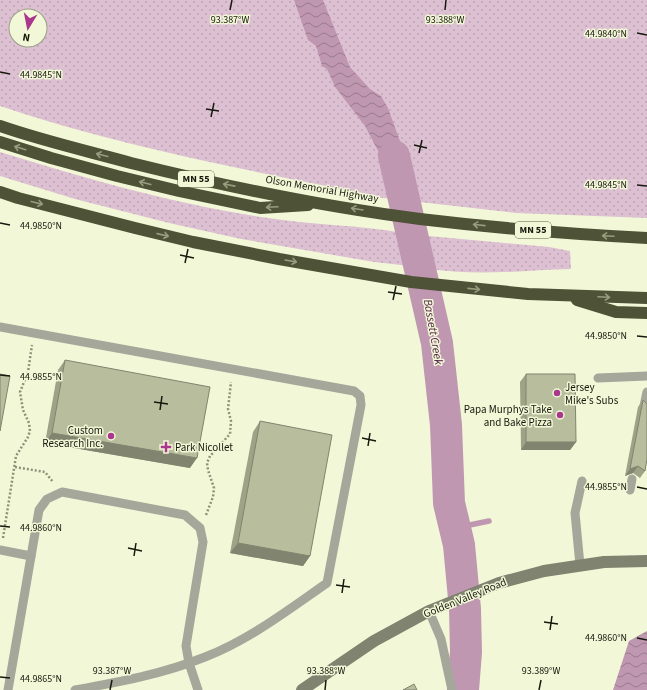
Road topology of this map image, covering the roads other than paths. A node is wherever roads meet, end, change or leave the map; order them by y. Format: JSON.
{"nodes":[{"id":1,"x":0,"y":126,"type":"edge"},
{"id":2,"x":0,"y":142,"type":"edge"},
{"id":3,"x":0,"y":192,"type":"edge"},
{"id":4,"x":0,"y":196,"type":"edge"},
{"id":5,"x":18,"y":198,"type":"junction"},
{"id":6,"x":325,"y":204,"type":"junction"},
{"id":7,"x":647,"y":238,"type":"edge"},
{"id":8,"x":561,"y":295,"type":"junction"},
{"id":9,"x":647,"y":298,"type":"edge"},
{"id":10,"x":647,"y":313,"type":"edge"},
{"id":11,"x":0,"y":328,"type":"edge"},
{"id":12,"x":647,"y":376,"type":"edge"},
{"id":13,"x":598,"y":378,"type":"dead end"},
{"id":14,"x":647,"y":392,"type":"edge"},
{"id":15,"x":644,"y":406,"type":"edge"},
{"id":16,"x":632,"y":479,"type":"edge"},
{"id":17,"x":582,"y":481,"type":"dead end"},
{"id":18,"x":630,"y":490,"type":"dead end"},
{"id":19,"x":1,"y":550,"type":"edge"},
{"id":20,"x":31,"y":556,"type":"junction"},
{"id":21,"x":647,"y":561,"type":"edge"},
{"id":22,"x":580,"y":565,"type":"junction"},
{"id":23,"x":430,"y":610,"type":"junction"},
{"id":24,"x":189,"y":663,"type":"junction"},
{"id":25,"x":0,"y":689,"type":"edge"},
{"id":26,"x":3,"y":690,"type":"edge"},
{"id":27,"x":8,"y":690,"type":"edge"},
{"id":28,"x":75,"y":690,"type":"edge"},
{"id":29,"x":198,"y":690,"type":"edge"},
{"id":30,"x":302,"y":690,"type":"edge"},
{"id":31,"x":452,"y":690,"type":"edge"}],
"edges":[{"from":6,"to":1,"type":"highway","name":"Olson Memorial Highway","number":"MN 55","one_way":true},
{"from":6,"to":2,"type":"highway","one_way":true},
{"from":3,"to":5,"type":"highway"},
{"from":4,"to":5,"type":"highway"},
{"from":5,"to":8,"type":"highway","one_way":true},
{"from":7,"to":6,"type":"highway","name":"Olson Memorial Highway","number":"MN 55","one_way":true},
{"from":8,"to":9,"type":"highway","one_way":true},
{"from":8,"to":10,"type":"highway"},
{"from":11,"to":24,"type":"lane"},
{"from":12,"to":13,"type":"lane"},
{"from":14,"to":15,"type":"lane"},
{"from":16,"to":18,"type":"lane"},
{"from":17,"to":22,"type":"lane"},
{"from":19,"to":20,"type":"lane"},
{"from":20,"to":24,"type":"lane"},
{"from":20,"to":27,"type":"lane"},
{"from":21,"to":22,"type":"street","name":"Golden Valley Road"},
{"from":22,"to":23,"type":"street","name":"Golden Valley Road"},
{"from":23,"to":30,"type":"street","name":"Golden Valley Road"},
{"from":23,"to":31,"type":"lane"},
{"from":24,"to":28,"type":"lane"},
{"from":24,"to":29,"type":"lane"},
{"from":25,"to":26,"type":"lane"}]}
